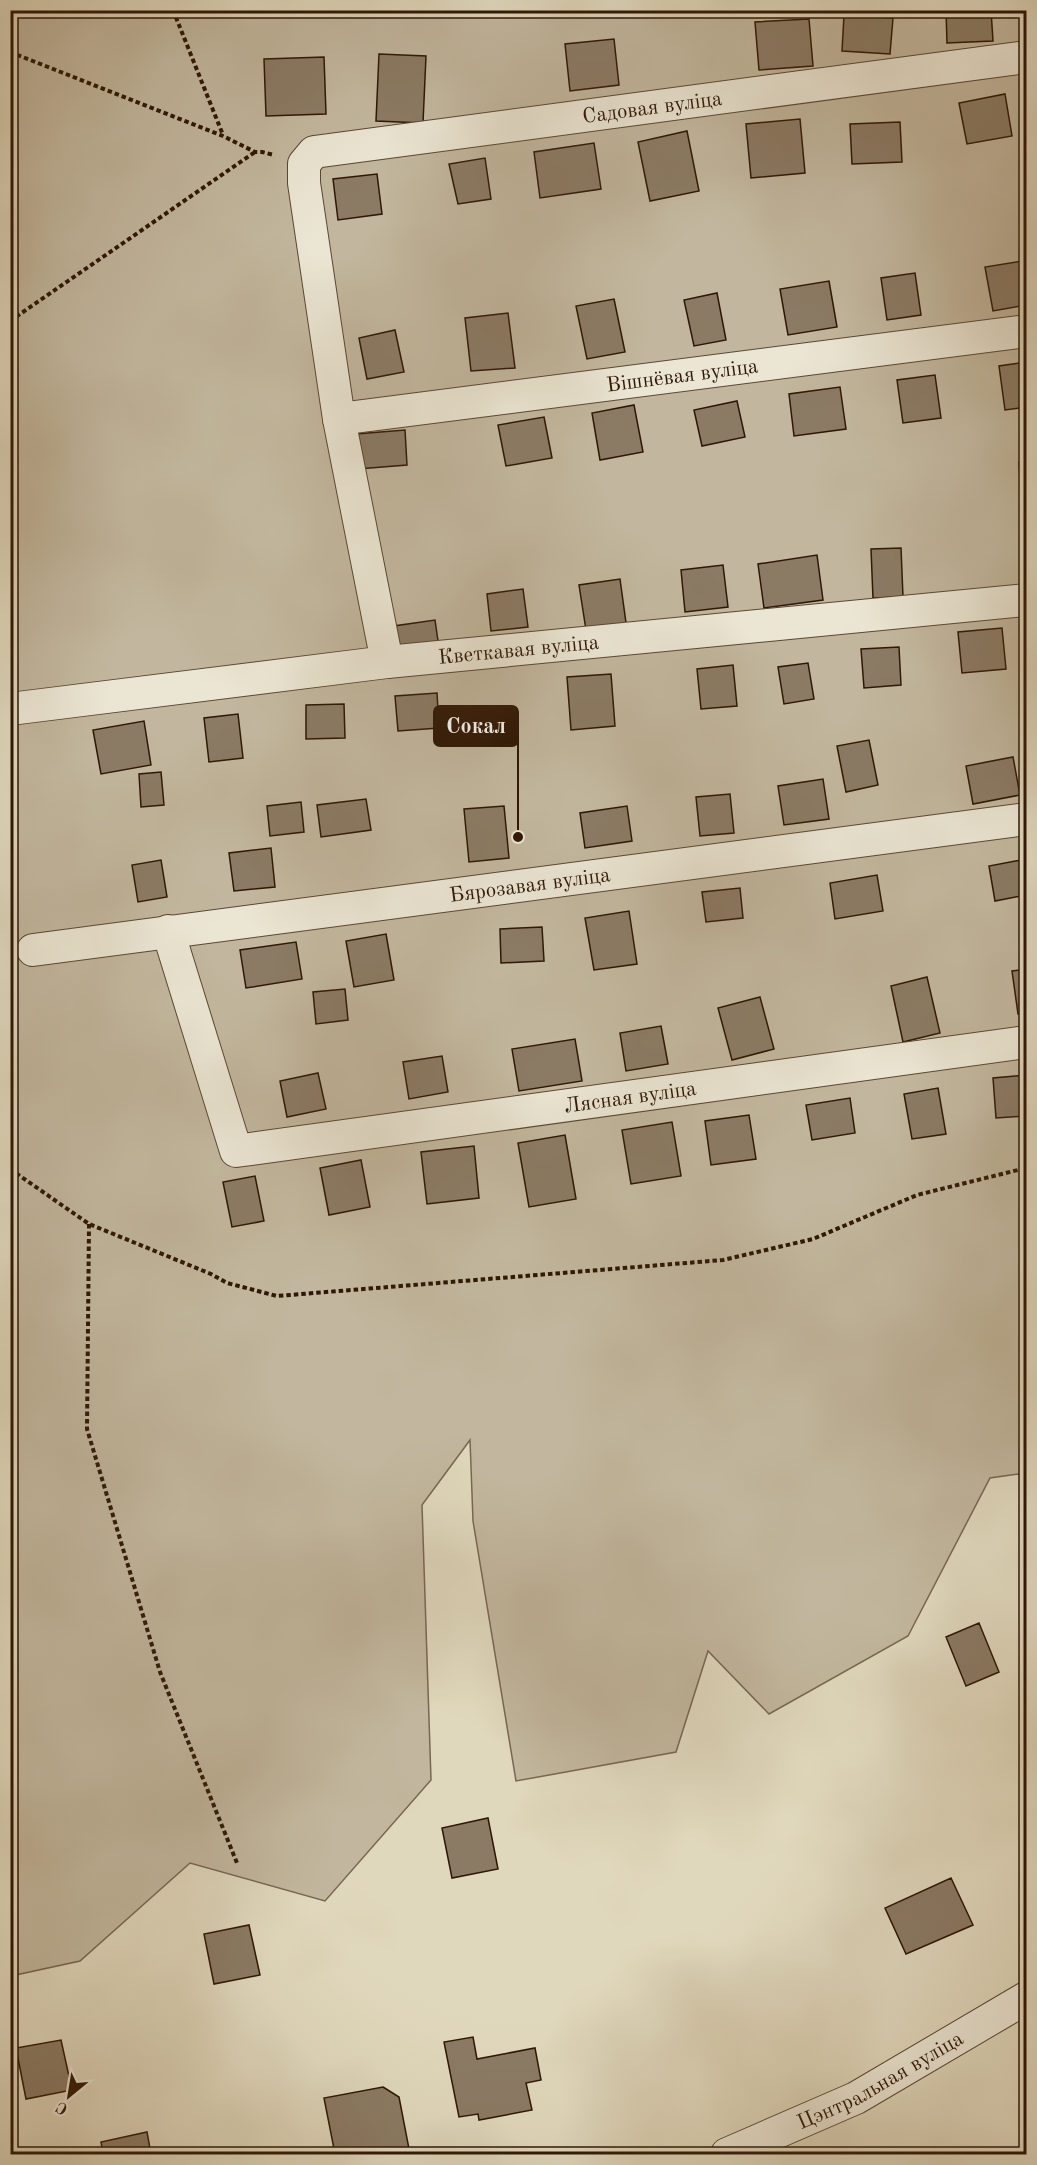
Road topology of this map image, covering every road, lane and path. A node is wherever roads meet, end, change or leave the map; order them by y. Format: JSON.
{"nodes":[{"id":1,"x":173,"y":10,"type":"edge"},
{"id":2,"x":10,"y":52,"type":"edge"},
{"id":3,"x":1026,"y":57,"type":"edge"},
{"id":4,"x":223,"y":136,"type":"junction"},
{"id":5,"x":10,"y":321,"type":"edge"},
{"id":6,"x":1026,"y":331,"type":"edge"},
{"id":7,"x":339,"y":418,"type":"junction"},
{"id":8,"x":1026,"y":600,"type":"edge"},
{"id":9,"x":387,"y":662,"type":"junction"},
{"id":10,"x":10,"y":709,"type":"edge"},
{"id":11,"x":1026,"y":819,"type":"edge"},
{"id":12,"x":10,"y":825,"type":"edge"},
{"id":13,"x":10,"y":844,"type":"edge"},
{"id":14,"x":168,"y":931,"type":"junction"},
{"id":15,"x":33,"y":950,"type":"dead end"},
{"id":16,"x":1026,"y":1042,"type":"edge"},
{"id":17,"x":1026,"y":1168,"type":"edge"},
{"id":18,"x":10,"y":1169,"type":"edge"},
{"id":19,"x":89,"y":1224,"type":"junction"},
{"id":20,"x":237,"y":1863,"type":"dead end"},
{"id":21,"x":1026,"y":1998,"type":"edge"},
{"id":22,"x":727,"y":2154,"type":"edge"}],
"edges":[{"from":1,"to":4,"type":"path"},
{"from":2,"to":4,"type":"path"},
{"from":3,"to":7,"type":"street","name":"Садовая вуліца"},
{"from":4,"to":5,"type":"path"},
{"from":6,"to":7,"type":"street","name":"Вішнёвая вуліца"},
{"from":7,"to":9,"type":"street"},
{"from":8,"to":9,"type":"street","name":"Кветкавая вуліца"},
{"from":9,"to":10,"type":"street","name":"Кветкавая вуліца"},
{"from":11,"to":14,"type":"street","name":"Бярозавая вуліца"},
{"from":12,"to":13,"type":"path"},
{"from":14,"to":15,"type":"street","name":"Бярозавая вуліца"},
{"from":14,"to":16,"type":"street","name":"Лясная вуліца"},
{"from":17,"to":19,"type":"path"},
{"from":18,"to":19,"type":"path"},
{"from":19,"to":20,"type":"path"},
{"from":21,"to":22,"type":"street","name":"Цэнтральная вуліца"}]}
